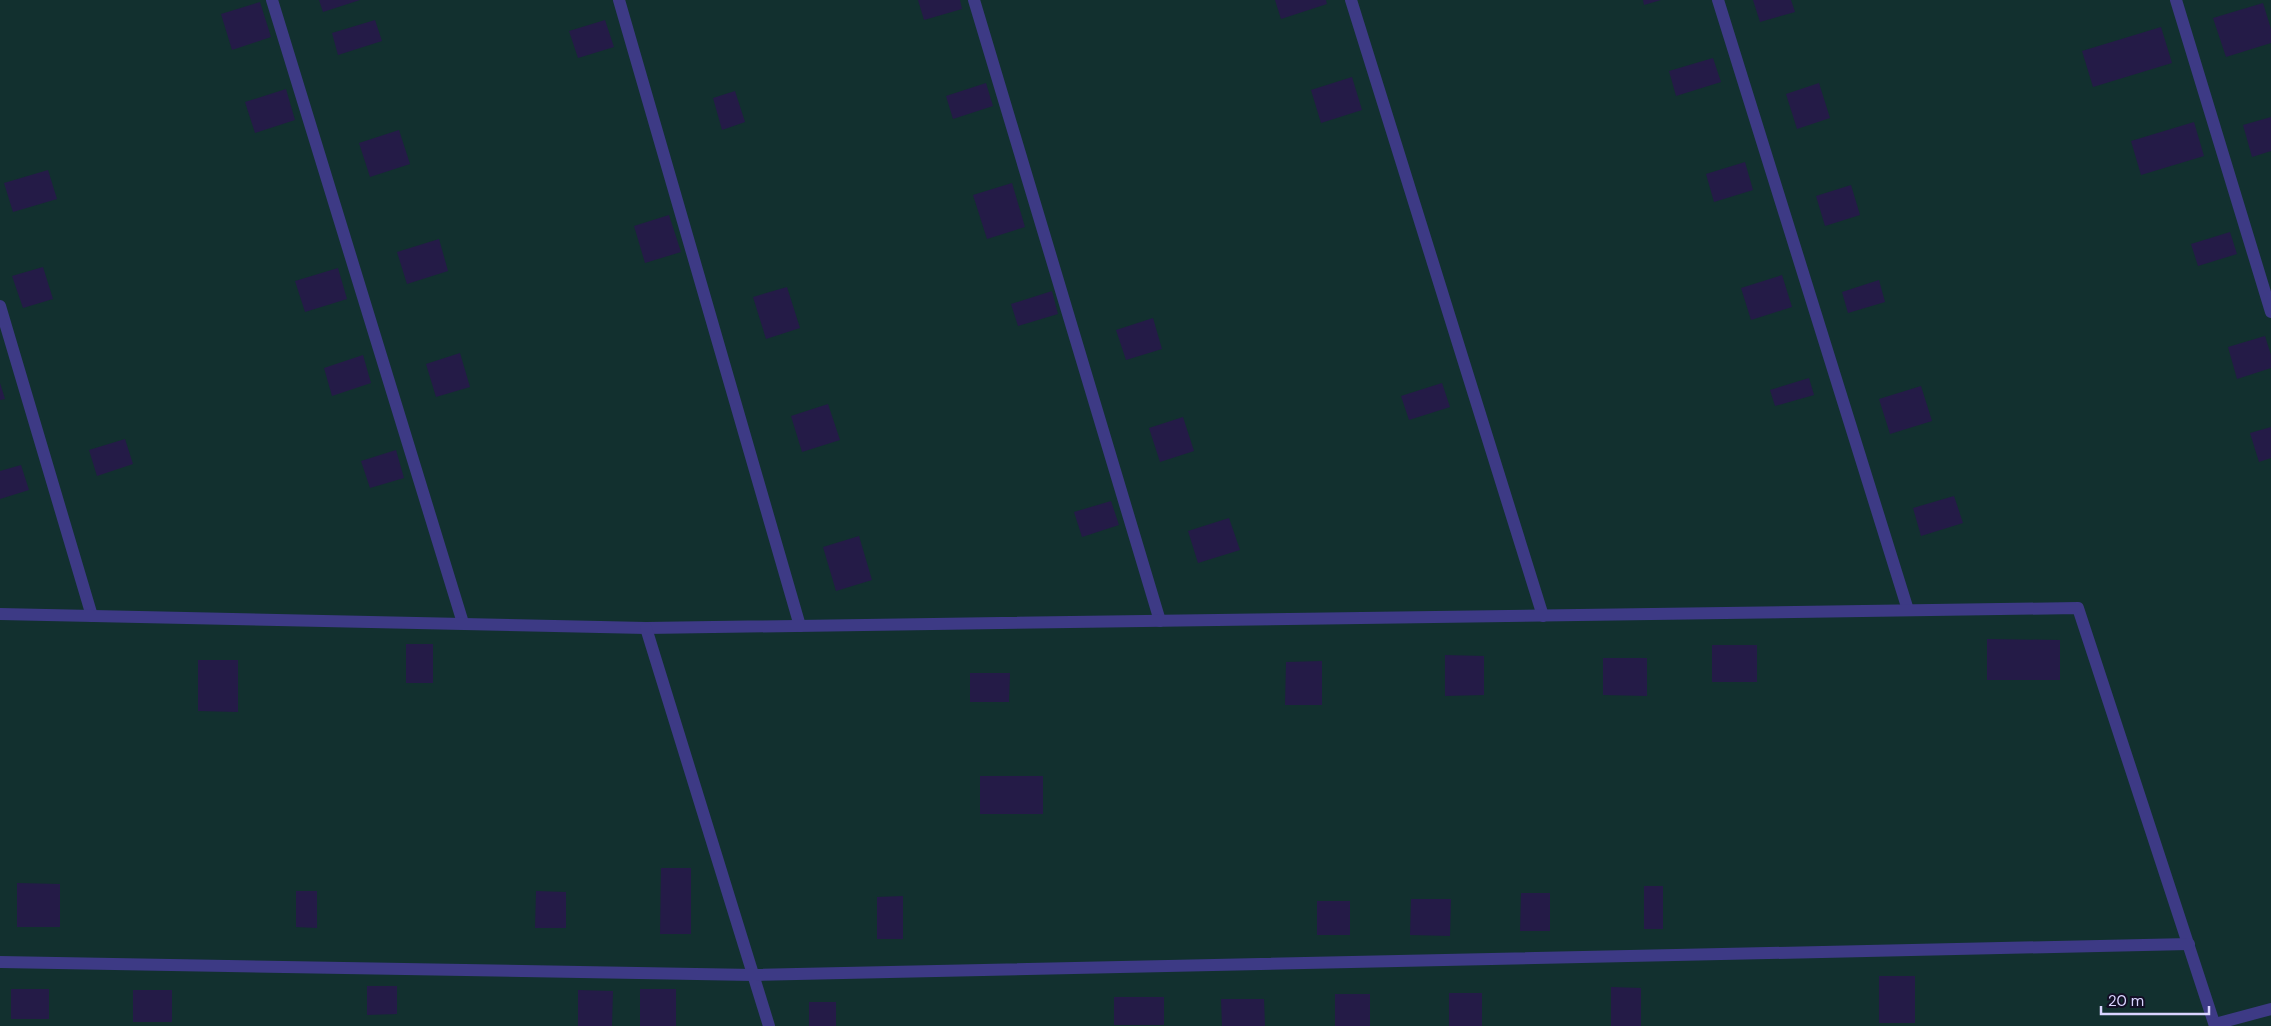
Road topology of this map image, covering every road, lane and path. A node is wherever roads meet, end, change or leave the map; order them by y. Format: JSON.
{"nodes":[{"id":1,"x":272,"y":0,"type":"edge"},
{"id":2,"x":619,"y":0,"type":"edge"},
{"id":3,"x":974,"y":0,"type":"edge"},
{"id":4,"x":1351,"y":0,"type":"edge"},
{"id":5,"x":1718,"y":0,"type":"edge"},
{"id":6,"x":2176,"y":0,"type":"edge"},
{"id":7,"x":0,"y":306,"type":"edge"},
{"id":8,"x":2271,"y":312,"type":"edge"},
{"id":9,"x":1908,"y":610,"type":"junction"},
{"id":10,"x":0,"y":614,"type":"edge"},
{"id":11,"x":92,"y":616,"type":"junction"},
{"id":12,"x":1543,"y":616,"type":"junction"},
{"id":13,"x":1160,"y":621,"type":"junction"},
{"id":14,"x":463,"y":624,"type":"junction"},
{"id":15,"x":800,"y":626,"type":"junction"},
{"id":16,"x":646,"y":628,"type":"junction"},
{"id":17,"x":2189,"y":944,"type":"junction"},
{"id":18,"x":0,"y":962,"type":"edge"},
{"id":19,"x":754,"y":975,"type":"junction"},
{"id":20,"x":2271,"y":1009,"type":"edge"},
{"id":21,"x":2215,"y":1025,"type":"edge"},
{"id":22,"x":769,"y":1026,"type":"edge"}],
"edges":[{"from":1,"to":14,"type":"lane"},
{"from":2,"to":15,"type":"lane"},
{"from":3,"to":13,"type":"lane"},
{"from":4,"to":12,"type":"lane"},
{"from":5,"to":9,"type":"lane"},
{"from":6,"to":8,"type":"lane"},
{"from":7,"to":11,"type":"lane"},
{"from":9,"to":12,"type":"lane"},
{"from":9,"to":17,"type":"lane"},
{"from":10,"to":11,"type":"lane"},
{"from":11,"to":14,"type":"lane"},
{"from":12,"to":13,"type":"lane"},
{"from":13,"to":15,"type":"lane"},
{"from":14,"to":16,"type":"lane"},
{"from":15,"to":16,"type":"lane"},
{"from":16,"to":19,"type":"lane"},
{"from":17,"to":19,"type":"lane"},
{"from":17,"to":21,"type":"lane"},
{"from":18,"to":19,"type":"lane"},
{"from":19,"to":22,"type":"lane"},
{"from":20,"to":21,"type":"lane"}]}
